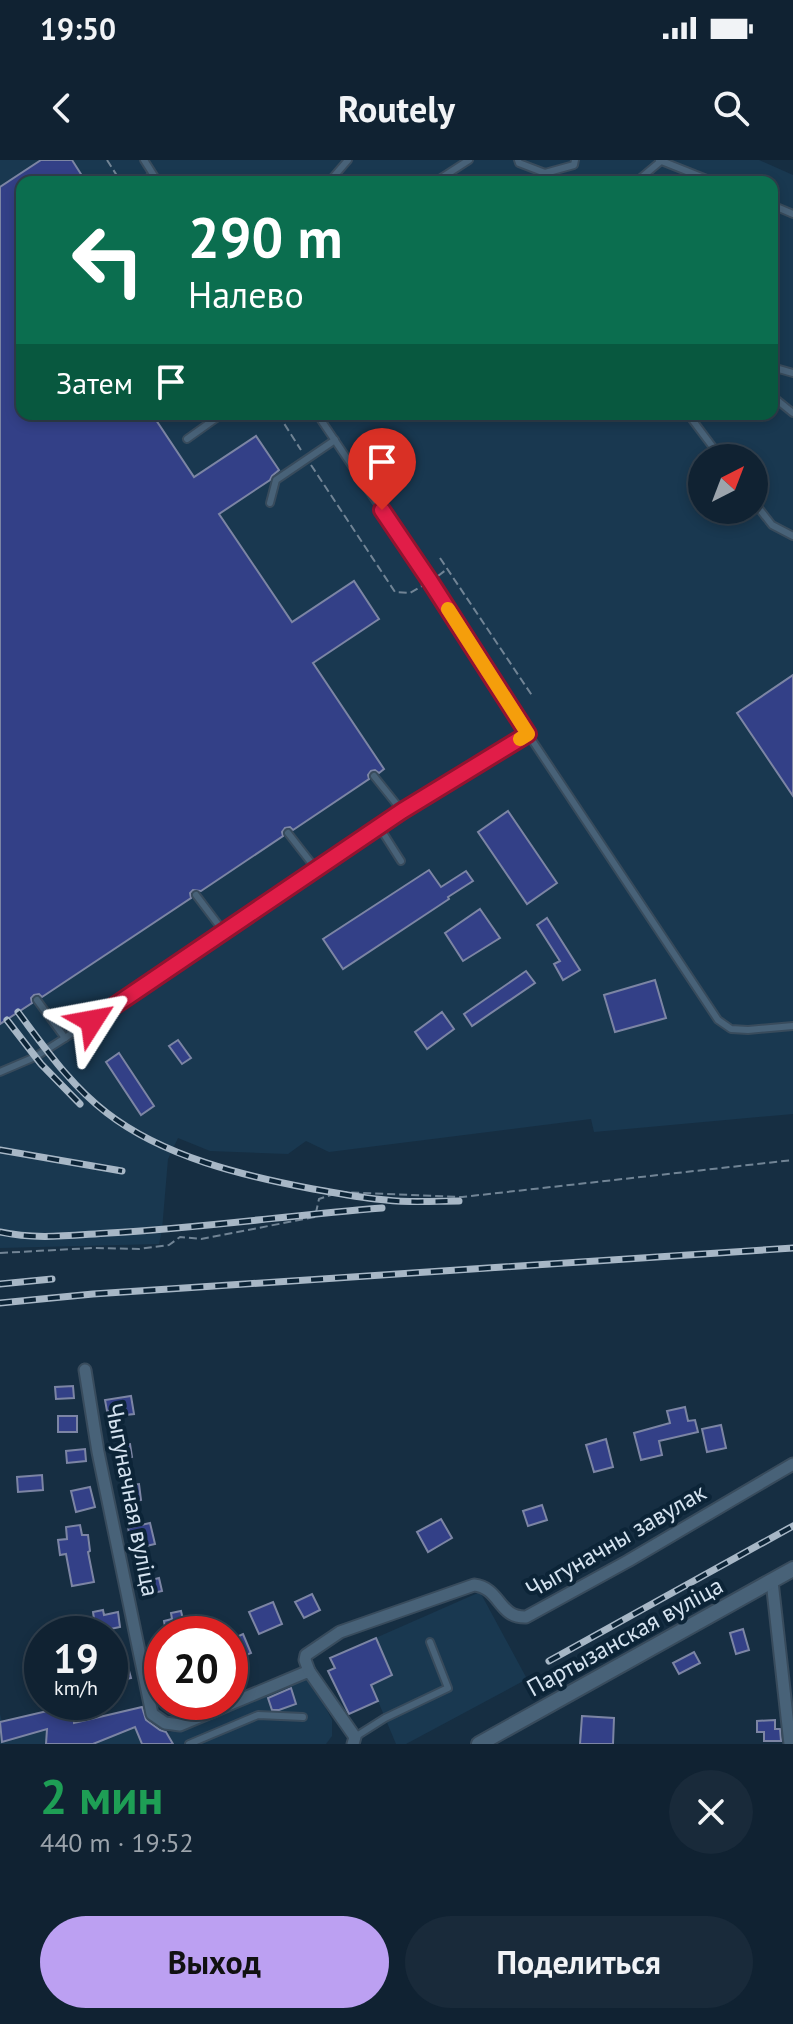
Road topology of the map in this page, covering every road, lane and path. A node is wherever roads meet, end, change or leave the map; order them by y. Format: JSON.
{"nodes":[{"id":1,"x":144,"y":160,"type":"edge"},
{"id":2,"x":348,"y":160,"type":"edge"},
{"id":3,"x":469,"y":160,"type":"edge"},
{"id":4,"x":518,"y":160,"type":"edge"},
{"id":5,"x":575,"y":160,"type":"edge"},
{"id":6,"x":660,"y":160,"type":"edge"},
{"id":7,"x":545,"y":173,"type":"junction"},
{"id":8,"x":153,"y":175,"type":"edge"},
{"id":9,"x":334,"y":176,"type":"edge"},
{"id":10,"x":444,"y":176,"type":"edge"},
{"id":11,"x":547,"y":176,"type":"edge"},
{"id":12,"x":643,"y":176,"type":"edge"},
{"id":13,"x":699,"y":176,"type":"edge"},
{"id":14,"x":214,"y":420,"type":"edge"},
{"id":15,"x":282,"y":420,"type":"edge"},
{"id":16,"x":321,"y":420,"type":"edge"},
{"id":17,"x":692,"y":420,"type":"edge"},
{"id":18,"x":187,"y":439,"type":"dead end"},
{"id":19,"x":335,"y":440,"type":"junction"},
{"id":20,"x":710,"y":444,"type":"edge"},
{"id":21,"x":307,"y":459,"type":"junction"},
{"id":22,"x":270,"y":503,"type":"dead end"},
{"id":23,"x":768,"y":520,"type":"edge"},
{"id":24,"x":793,"y":536,"type":"edge"},
{"id":25,"x":440,"y":558,"type":"dead end"},
{"id":26,"x":447,"y":569,"type":"junction"},
{"id":27,"x":430,"y":581,"type":"junction"},
{"id":28,"x":533,"y":697,"type":"dead end"},
{"id":29,"x":528,"y":734,"type":"junction"},
{"id":30,"x":374,"y":776,"type":"dead end"},
{"id":31,"x":402,"y":811,"type":"junction"},
{"id":32,"x":380,"y":828,"type":"junction"},
{"id":33,"x":288,"y":833,"type":"dead end"},
{"id":34,"x":401,"y":861,"type":"dead end"},
{"id":35,"x":316,"y":869,"type":"junction"},
{"id":36,"x":196,"y":895,"type":"dead end"},
{"id":37,"x":224,"y":932,"type":"junction"},
{"id":38,"x":37,"y":1000,"type":"dead end"},
{"id":39,"x":793,"y":1026,"type":"edge"},
{"id":40,"x":65,"y":1038,"type":"junction"},
{"id":41,"x":0,"y":1072,"type":"edge"},
{"id":42,"x":793,"y":1160,"type":"edge"},
{"id":43,"x":0,"y":1253,"type":"edge"},
{"id":44,"x":85,"y":1370,"type":"dead end"},
{"id":45,"x":793,"y":1464,"type":"edge"},
{"id":46,"x":793,"y":1569,"type":"edge"},
{"id":47,"x":772,"y":1581,"type":"junction"},
{"id":48,"x":430,"y":1642,"type":"dead end"},
{"id":49,"x":309,"y":1671,"type":"junction"},
{"id":50,"x":303,"y":1717,"type":"dead end"},
{"id":51,"x":354,"y":1740,"type":"edge"},
{"id":52,"x":189,"y":1744,"type":"edge"},
{"id":53,"x":479,"y":1744,"type":"edge"},
{"id":54,"x":790,"y":1744,"type":"edge"}],
"edges":[{"from":1,"to":8,"type":"lane"},
{"from":2,"to":9,"type":"lane"},
{"from":3,"to":10,"type":"lane"},
{"from":4,"to":7,"type":"lane"},
{"from":5,"to":7,"type":"lane"},
{"from":6,"to":12,"type":"lane"},
{"from":6,"to":13,"type":"lane"},
{"from":7,"to":11,"type":"lane"},
{"from":14,"to":18,"type":"lane"},
{"from":15,"to":21,"type":"path"},
{"from":16,"to":19,"type":"lane"},
{"from":17,"to":20,"type":"lane"},
{"from":19,"to":21,"type":"lane"},
{"from":19,"to":27,"type":"lane"},
{"from":21,"to":22,"type":"lane"},
{"from":21,"to":27,"type":"path"},
{"from":23,"to":24,"type":"lane"},
{"from":25,"to":26,"type":"path"},
{"from":26,"to":27,"type":"path"},
{"from":26,"to":28,"type":"path"},
{"from":27,"to":29,"type":"lane"},
{"from":29,"to":31,"type":"lane"},
{"from":29,"to":39,"type":"lane"},
{"from":30,"to":31,"type":"lane"},
{"from":31,"to":32,"type":"lane"},
{"from":32,"to":34,"type":"lane"},
{"from":32,"to":35,"type":"lane"},
{"from":33,"to":35,"type":"lane"},
{"from":35,"to":37,"type":"lane"},
{"from":36,"to":37,"type":"lane"},
{"from":37,"to":40,"type":"lane"},
{"from":38,"to":40,"type":"lane"},
{"from":40,"to":41,"type":"lane"},
{"from":42,"to":43,"type":"path"},
{"from":44,"to":49,"type":"street","name":"Чыгуначная вуліца"},
{"from":45,"to":49,"type":"street","name":"Чыгуначны завулак"},
{"from":46,"to":47,"type":"street","name":"Партызанская вуліца"},
{"from":47,"to":53,"type":"street","name":"Партызанская вуліца"},
{"from":47,"to":54,"type":"street"},
{"from":48,"to":51,"type":"lane"},
{"from":49,"to":51,"type":"street"},
{"from":50,"to":52,"type":"lane"}]}
